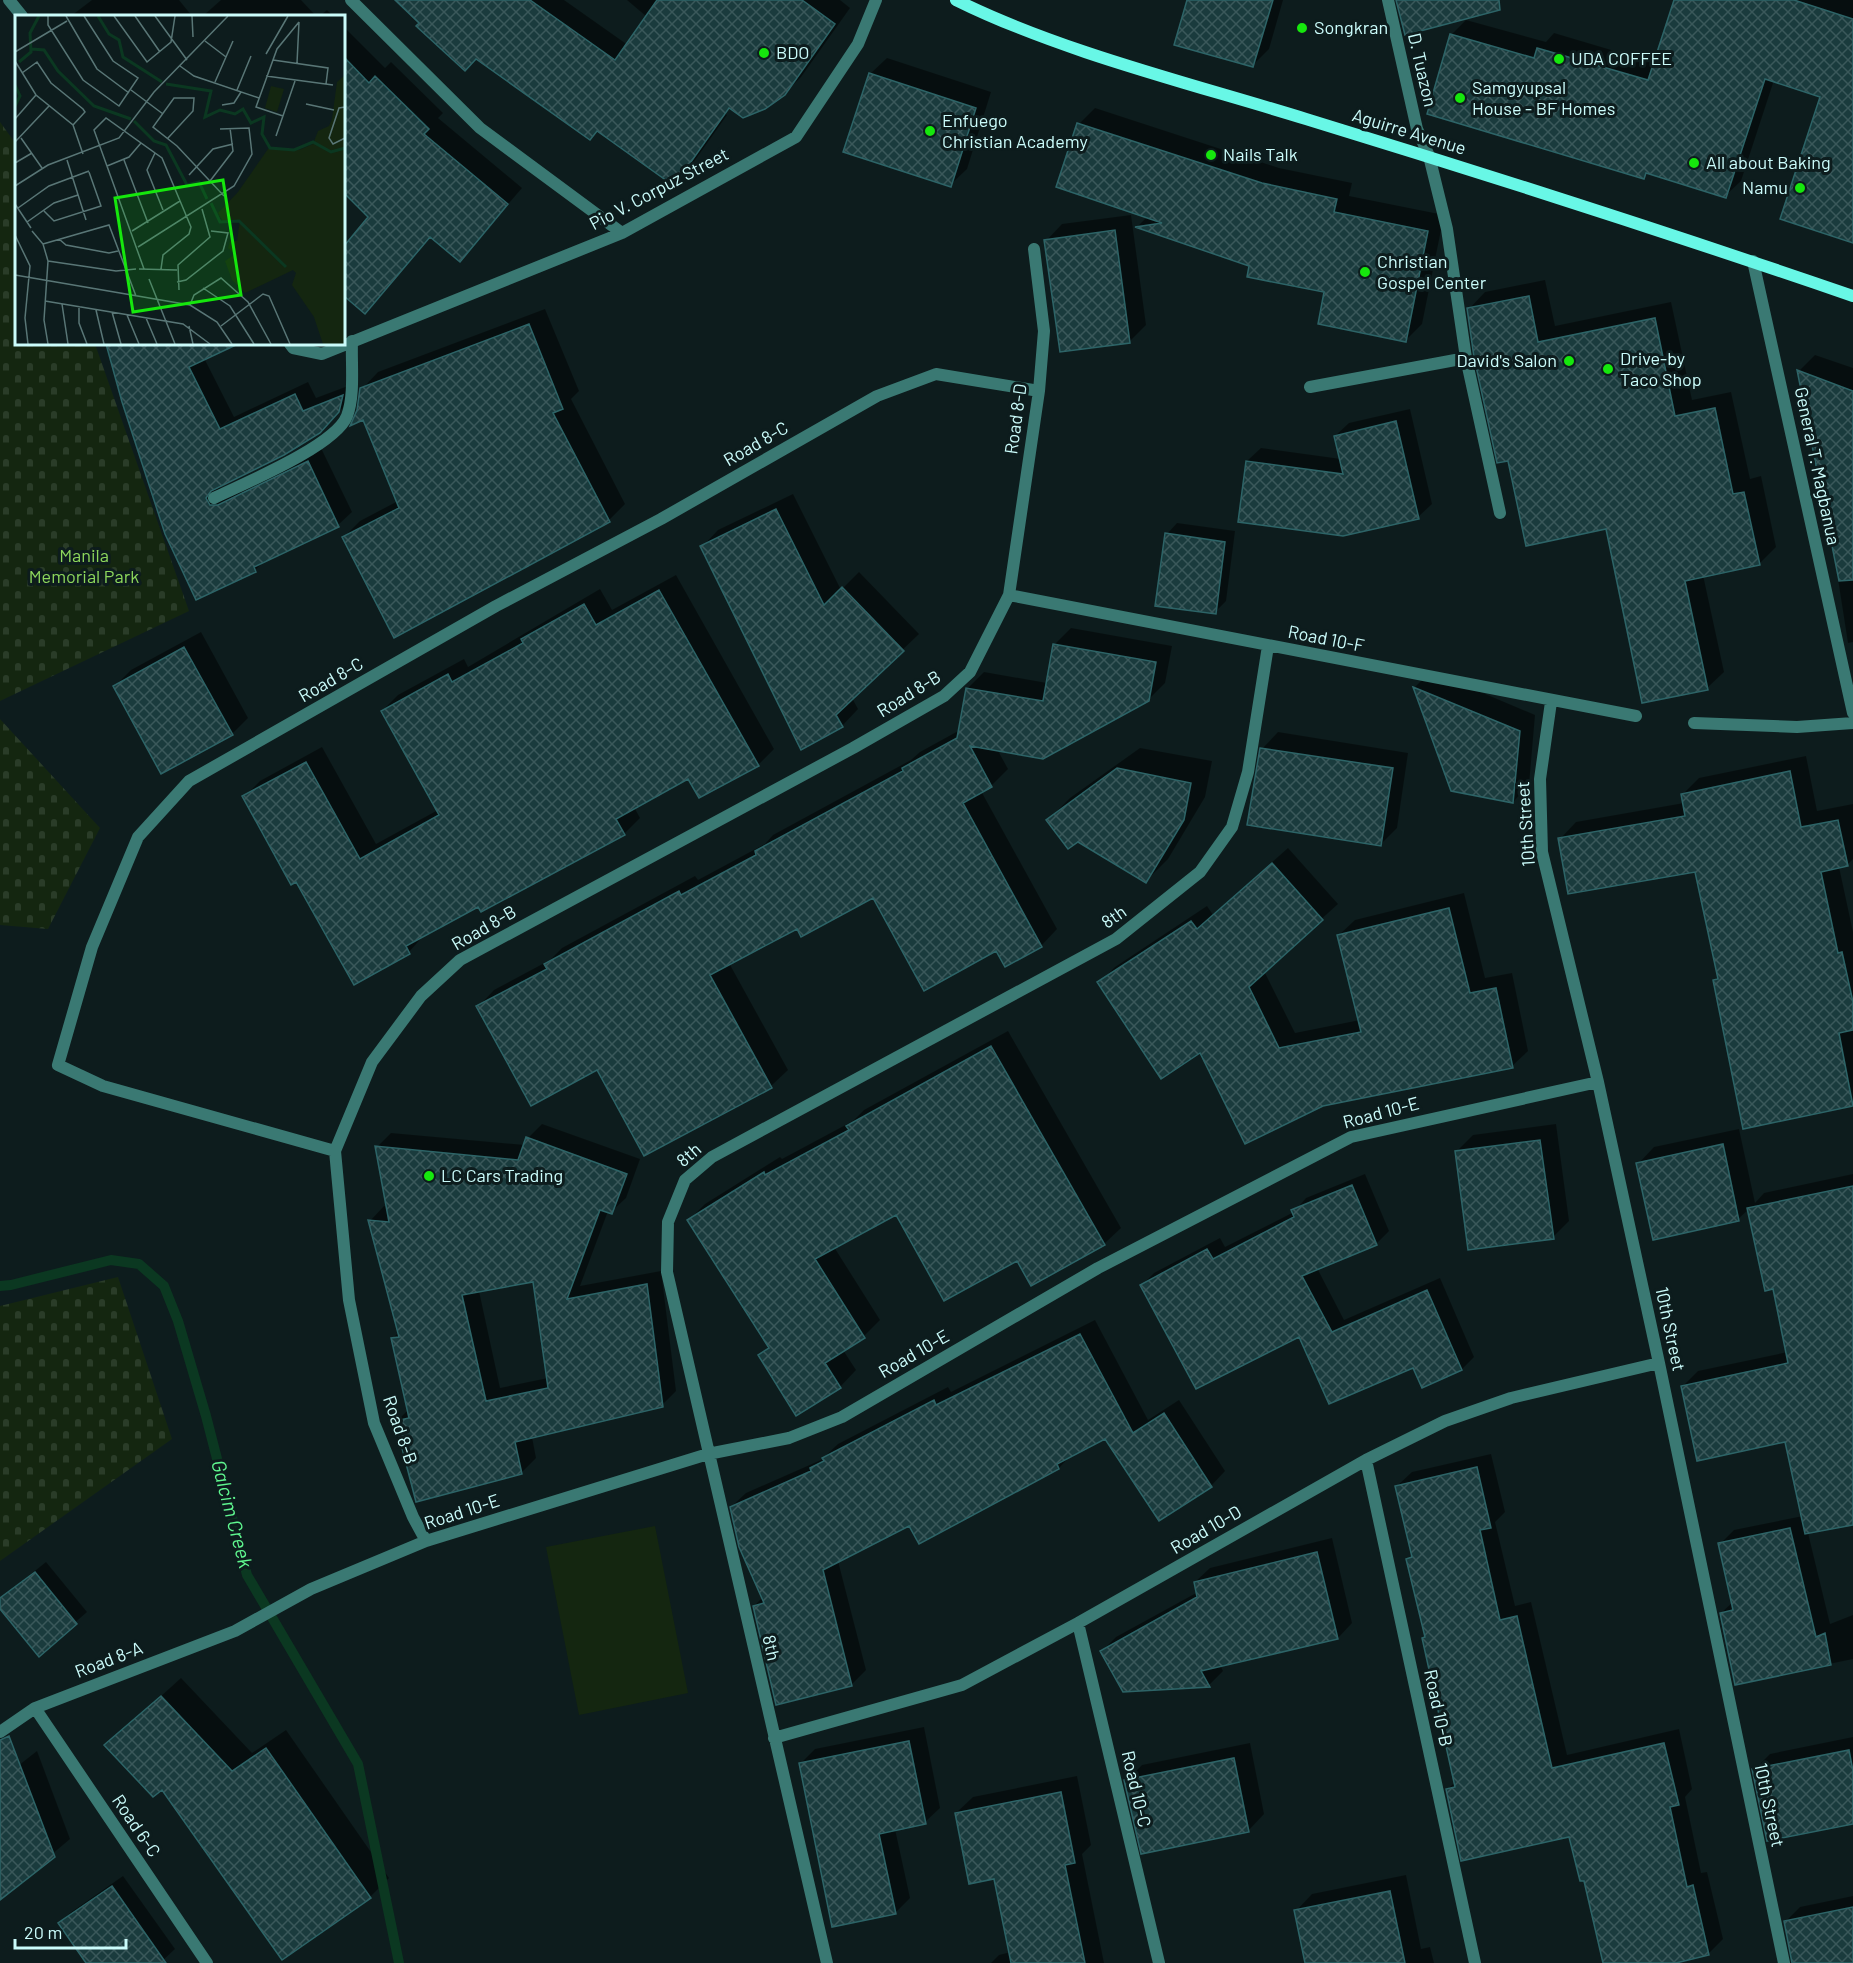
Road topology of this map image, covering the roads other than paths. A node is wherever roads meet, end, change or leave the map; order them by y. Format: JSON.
{"nodes":[{"id":1,"x":9,"y":0,"type":"edge"},
{"id":2,"x":351,"y":0,"type":"edge"},
{"id":3,"x":876,"y":0,"type":"edge"},
{"id":4,"x":956,"y":0,"type":"edge"},
{"id":5,"x":1388,"y":0,"type":"edge"},
{"id":6,"x":21,"y":15,"type":"edge"},
{"id":7,"x":1429,"y":156,"type":"junction"},
{"id":8,"x":622,"y":233,"type":"junction"},
{"id":9,"x":1034,"y":249,"type":"dead end"},
{"id":10,"x":1753,"y":261,"type":"junction"},
{"id":11,"x":1853,"y":296,"type":"edge"},
{"id":12,"x":352,"y":341,"type":"junction"},
{"id":13,"x":345,"y":344,"type":"edge"},
{"id":14,"x":291,"y":345,"type":"edge"},
{"id":15,"x":343,"y":345,"type":"edge"},
{"id":16,"x":1466,"y":358,"type":"junction"},
{"id":17,"x":1310,"y":387,"type":"dead end"},
{"id":18,"x":1039,"y":391,"type":"junction"},
{"id":19,"x":214,"y":498,"type":"dead end"},
{"id":20,"x":1500,"y":513,"type":"dead end"},
{"id":21,"x":1009,"y":595,"type":"junction"},
{"id":22,"x":1268,"y":646,"type":"junction"},
{"id":23,"x":1551,"y":702,"type":"junction"},
{"id":24,"x":1853,"y":713,"type":"edge"},
{"id":25,"x":1636,"y":716,"type":"dead end"},
{"id":26,"x":1695,"y":723,"type":"dead end"},
{"id":27,"x":1853,"y":723,"type":"edge"},
{"id":28,"x":1598,"y":1082,"type":"junction"},
{"id":29,"x":335,"y":1150,"type":"junction"},
{"id":30,"x":1659,"y":1363,"type":"junction"},
{"id":31,"x":708,"y":1454,"type":"junction"},
{"id":32,"x":1365,"y":1460,"type":"junction"},
{"id":33,"x":426,"y":1541,"type":"junction"},
{"id":34,"x":1078,"y":1623,"type":"junction"},
{"id":35,"x":235,"y":1631,"type":"joint"},
{"id":36,"x":35,"y":1708,"type":"junction"},
{"id":37,"x":0,"y":1732,"type":"edge"},
{"id":38,"x":774,"y":1738,"type":"junction"},
{"id":39,"x":207,"y":1963,"type":"edge"},
{"id":40,"x":827,"y":1963,"type":"edge"},
{"id":41,"x":1159,"y":1963,"type":"edge"},
{"id":42,"x":1475,"y":1963,"type":"edge"},
{"id":43,"x":1784,"y":1963,"type":"edge"}],
"edges":[{"from":1,"to":6,"type":"street"},
{"from":2,"to":8,"type":"street"},
{"from":3,"to":8,"type":"street","name":"Pio V. Corpuz Street"},
{"from":4,"to":7,"type":"street","name":"Aguirre Avenue"},
{"from":5,"to":7,"type":"street","name":"D. Tuazon"},
{"from":7,"to":10,"type":"street","name":"Aguirre Avenue"},
{"from":7,"to":16,"type":"street","name":"D. Tuazon"},
{"from":8,"to":12,"type":"street","name":"Pio V. Corpuz Street"},
{"from":9,"to":18,"type":"street","name":"Road 8-D"},
{"from":10,"to":11,"type":"street","name":"Aguirre Avenue"},
{"from":10,"to":24,"type":"street","name":"General T. Magbanua"},
{"from":12,"to":13,"type":"street","name":"Pio V. Corpuz Street"},
{"from":12,"to":19,"type":"street"},
{"from":14,"to":15,"type":"street","name":"Pio V. Corpuz Street"},
{"from":16,"to":17,"type":"street"},
{"from":16,"to":20,"type":"street","name":"D. Tuazon"},
{"from":18,"to":21,"type":"street","name":"Road 8-D"},
{"from":18,"to":29,"type":"street","name":"Road 8-C"},
{"from":21,"to":22,"type":"street","name":"Road 10-F"},
{"from":21,"to":29,"type":"street","name":"Road 8-B"},
{"from":22,"to":23,"type":"street","name":"Road 10-F"},
{"from":22,"to":31,"type":"street","name":"8th"},
{"from":23,"to":25,"type":"street","name":"Road 10-F"},
{"from":23,"to":28,"type":"street","name":"10th Street"},
{"from":26,"to":27,"type":"street"},
{"from":28,"to":30,"type":"street","name":"10th Street"},
{"from":28,"to":31,"type":"street","name":"Road 10-E"},
{"from":29,"to":33,"type":"street","name":"Road 8-B"},
{"from":30,"to":32,"type":"street","name":"Road 10-D"},
{"from":30,"to":43,"type":"street","name":"10th Street"},
{"from":31,"to":33,"type":"street","name":"Road 10-E"},
{"from":31,"to":38,"type":"street","name":"8th"},
{"from":32,"to":34,"type":"street","name":"Road 10-D"},
{"from":32,"to":42,"type":"street","name":"Road 10-B"},
{"from":33,"to":35,"type":"street","name":"Road 10-E"},
{"from":34,"to":38,"type":"street","name":"Road 10-D"},
{"from":34,"to":41,"type":"street","name":"Road 10-C"},
{"from":35,"to":36,"type":"street","name":"Road 8-A"},
{"from":36,"to":37,"type":"street","name":"Road 8-A"},
{"from":36,"to":39,"type":"street","name":"Road 6-C"},
{"from":38,"to":40,"type":"street","name":"8th"}]}
